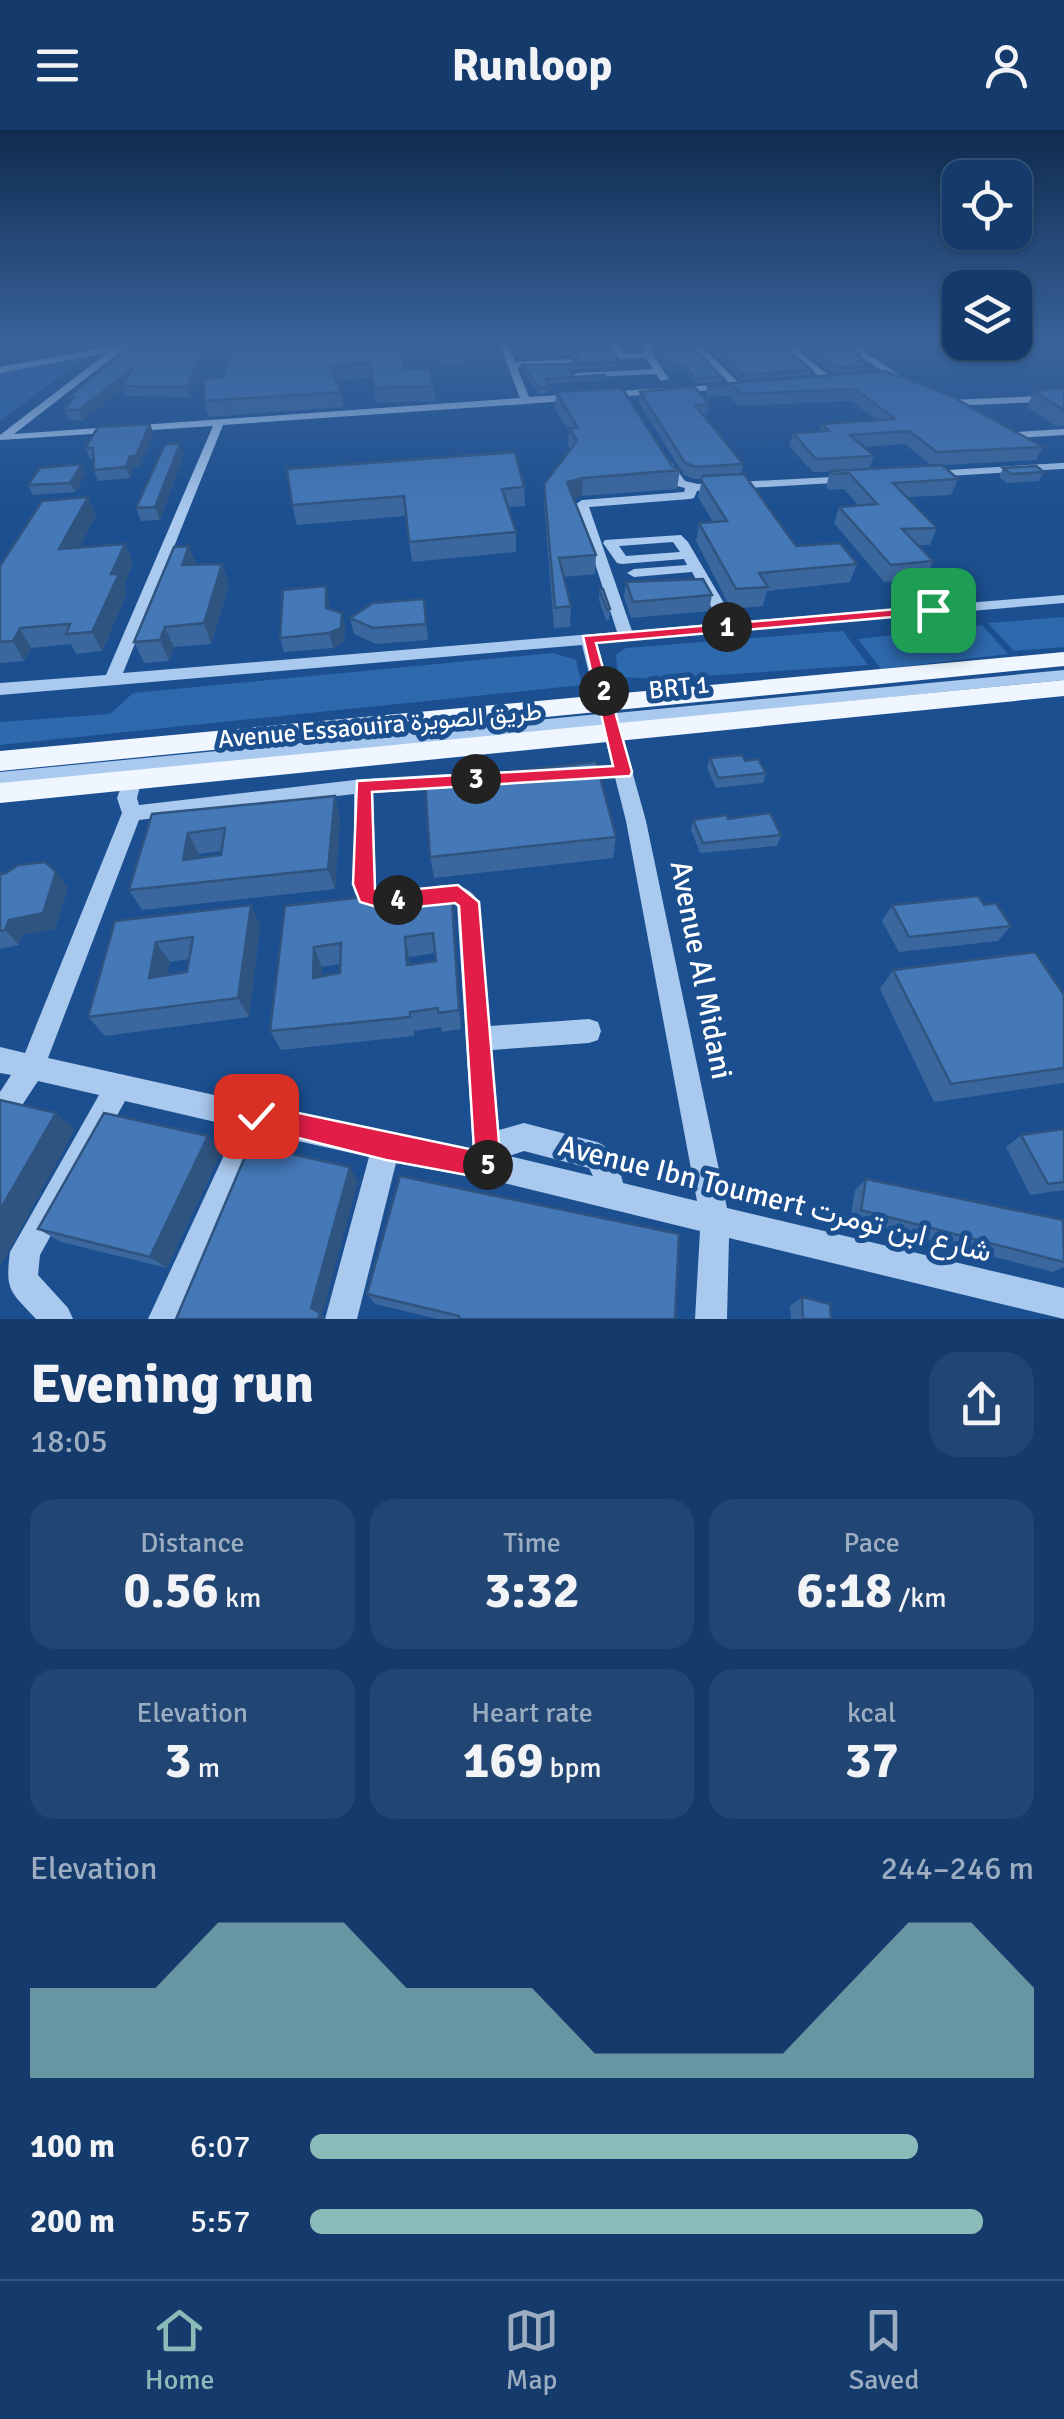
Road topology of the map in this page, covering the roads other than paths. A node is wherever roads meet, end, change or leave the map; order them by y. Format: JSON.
{"nodes":[{"id":1,"x":51,"y":400,"type":"edge"},
{"id":2,"x":520,"y":400,"type":"edge"},
{"id":3,"x":628,"y":400,"type":"edge"},
{"id":4,"x":944,"y":400,"type":"edge"},
{"id":5,"x":1007,"y":400,"type":"edge"},
{"id":6,"x":950,"y":403,"type":"junction"},
{"id":7,"x":632,"y":408,"type":"edge"},
{"id":8,"x":979,"y":418,"type":"edge"},
{"id":9,"x":219,"y":423,"type":"junction"},
{"id":10,"x":1064,"y":432,"type":"edge"},
{"id":11,"x":1,"y":439,"type":"edge"},
{"id":12,"x":1034,"y":448,"type":"edge"},
{"id":13,"x":660,"y":452,"type":"edge"},
{"id":14,"x":1048,"y":457,"type":"dead end"},
{"id":15,"x":1062,"y":468,"type":"edge"},
{"id":16,"x":908,"y":476,"type":"edge"},
{"id":17,"x":869,"y":478,"type":"edge"},
{"id":18,"x":690,"y":488,"type":"junction"},
{"id":19,"x":692,"y":562,"type":"junction"},
{"id":20,"x":634,"y":573,"type":"dead end"},
{"id":21,"x":1064,"y":599,"type":"edge"},
{"id":22,"x":730,"y":627,"type":"junction"},
{"id":23,"x":626,"y":636,"type":"junction"},
{"id":24,"x":588,"y":639,"type":"junction"},
{"id":25,"x":1064,"y":659,"type":"edge"},
{"id":26,"x":1064,"y":675,"type":"edge"},
{"id":27,"x":112,"y":680,"type":"junction"},
{"id":28,"x":1064,"y":688,"type":"edge"},
{"id":29,"x":0,"y":689,"type":"edge"},
{"id":30,"x":611,"y":718,"type":"junction"},
{"id":31,"x":0,"y":762,"type":"edge"},
{"id":32,"x":133,"y":778,"type":"junction"},
{"id":33,"x":0,"y":779,"type":"edge"},
{"id":34,"x":474,"y":780,"type":"edge"},
{"id":35,"x":363,"y":786,"type":"junction"},
{"id":36,"x":0,"y":793,"type":"edge"},
{"id":37,"x":132,"y":813,"type":"junction"},
{"id":38,"x":589,"y":1031,"type":"dead end"},
{"id":39,"x":478,"y":1039,"type":"junction"},
{"id":40,"x":0,"y":1060,"type":"edge"},
{"id":41,"x":32,"y":1067,"type":"junction"},
{"id":42,"x":119,"y":1087,"type":"junction"},
{"id":43,"x":0,"y":1116,"type":"edge"},
{"id":44,"x":256,"y":1116,"type":"junction"},
{"id":45,"x":386,"y":1147,"type":"junction"},
{"id":46,"x":490,"y":1166,"type":"junction"},
{"id":47,"x":715,"y":1220,"type":"junction"},
{"id":48,"x":1064,"y":1304,"type":"edge"},
{"id":49,"x":57,"y":1319,"type":"edge"},
{"id":50,"x":164,"y":1319,"type":"edge"},
{"id":51,"x":342,"y":1319,"type":"edge"},
{"id":52,"x":711,"y":1319,"type":"edge"}],
"edges":[{"from":1,"to":11,"type":"street"},
{"from":2,"to":9,"type":"street"},
{"from":3,"to":7,"type":"street"},
{"from":4,"to":6,"type":"street"},
{"from":5,"to":6,"type":"street"},
{"from":6,"to":8,"type":"street"},
{"from":9,"to":11,"type":"street"},
{"from":9,"to":27,"type":"street"},
{"from":10,"to":12,"type":"street"},
{"from":13,"to":18,"type":"street"},
{"from":14,"to":15,"type":"street"},
{"from":15,"to":16,"type":"street"},
{"from":17,"to":18,"type":"street"},
{"from":18,"to":23,"type":"street"},
{"from":19,"to":19,"type":"street"},
{"from":19,"to":20,"type":"street"},
{"from":19,"to":22,"type":"street"},
{"from":21,"to":22,"type":"street"},
{"from":22,"to":23,"type":"street"},
{"from":23,"to":24,"type":"street"},
{"from":24,"to":27,"type":"street"},
{"from":24,"to":30,"type":"street","name":"Avenue Al Midani"},
{"from":25,"to":30,"type":"main road","name":"Avenue Essaouira طريق الصويرة"},
{"from":26,"to":30,"type":"street","name":"BRT 1"},
{"from":27,"to":29,"type":"street"},
{"from":28,"to":30,"type":"main road","name":"Avenue Essaouira طريق الصويرة"},
{"from":30,"to":31,"type":"main road","name":"Avenue Essaouira طريق الصويرة"},
{"from":30,"to":32,"type":"main road","name":"Avenue Essaouira طريق الصويرة"},
{"from":30,"to":33,"type":"street","name":"BRT 1"},
{"from":30,"to":47,"type":"street","name":"Avenue Al Midani"},
{"from":32,"to":36,"type":"main road","name":"Avenue Essaouira طريق الصويرة"},
{"from":32,"to":37,"type":"street"},
{"from":34,"to":35,"type":"street"},
{"from":35,"to":37,"type":"street"},
{"from":35,"to":39,"type":"street"},
{"from":37,"to":41,"type":"street"},
{"from":38,"to":39,"type":"street"},
{"from":39,"to":46,"type":"street"},
{"from":40,"to":41,"type":"street"},
{"from":41,"to":42,"type":"street"},
{"from":41,"to":43,"type":"street"},
{"from":42,"to":44,"type":"street"},
{"from":42,"to":49,"type":"street"},
{"from":44,"to":45,"type":"street"},
{"from":44,"to":50,"type":"street"},
{"from":45,"to":46,"type":"street"},
{"from":45,"to":51,"type":"street"},
{"from":46,"to":47,"type":"street","name":"Avenue Ibn Toumert شارع ابن تومرت"},
{"from":47,"to":48,"type":"street","name":"Avenue Ibn Toumert شارع ابن تومرت"},
{"from":47,"to":52,"type":"street","name":"Avenue Al Midani"}]}
